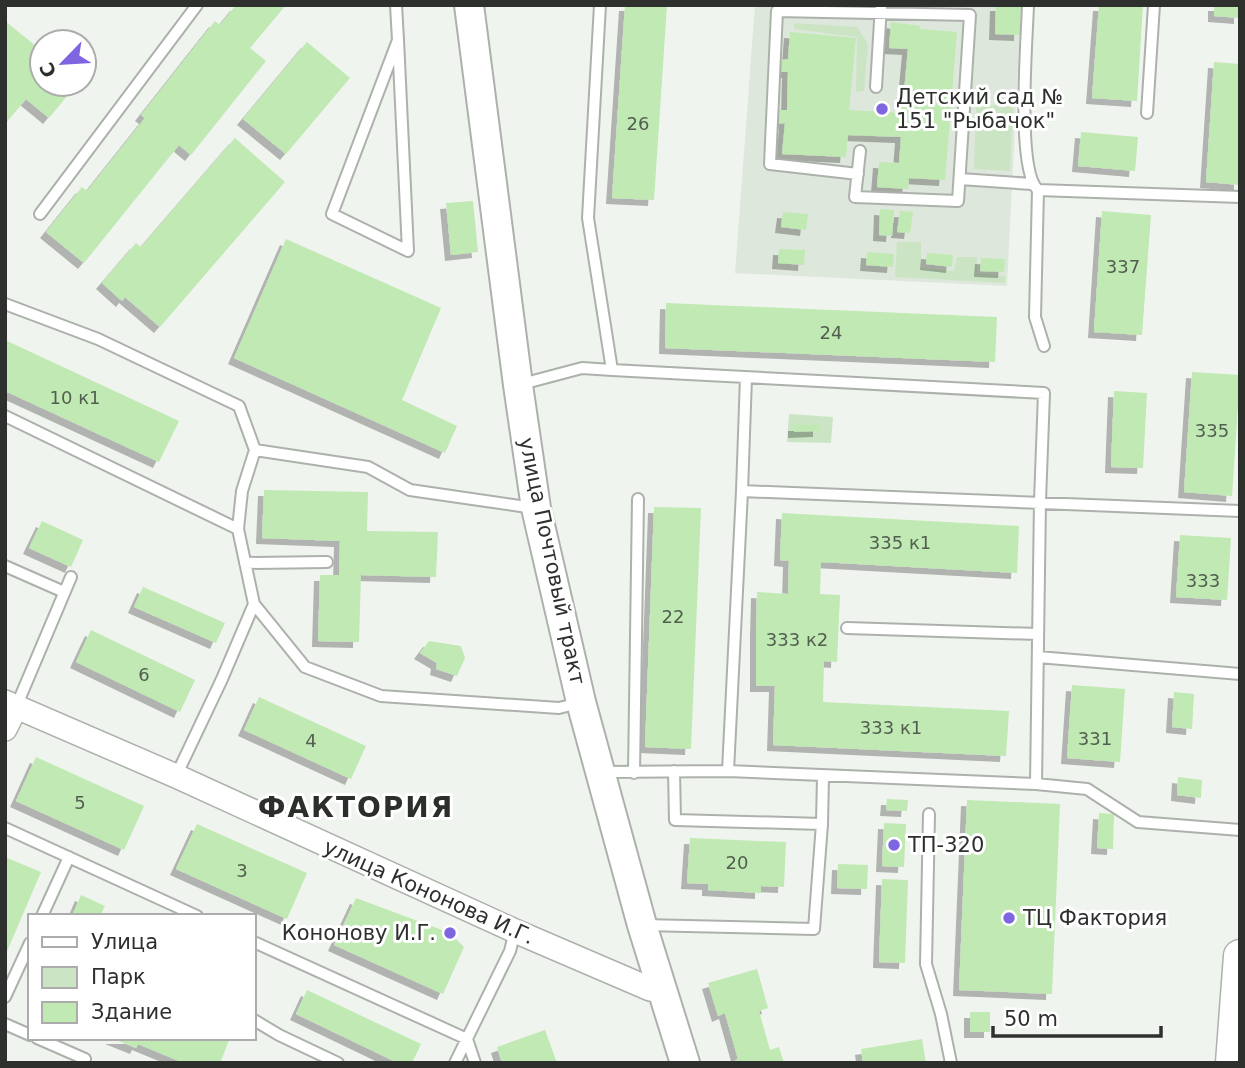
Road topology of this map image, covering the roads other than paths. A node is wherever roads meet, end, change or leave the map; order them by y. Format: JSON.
{"nodes":[{"id":1,"x":197,"y":5,"type":"edge"},
{"id":2,"x":396,"y":5,"type":"edge"},
{"id":3,"x":470,"y":5,"type":"edge"},
{"id":4,"x":600,"y":5,"type":"edge"},
{"id":5,"x":1028,"y":5,"type":"edge"},
{"id":6,"x":1154,"y":5,"type":"edge"},
{"id":7,"x":881,"y":9,"type":"edge"},
{"id":8,"x":398,"y":40,"type":"junction"},
{"id":9,"x":876,"y":87,"type":"dead end"},
{"id":10,"x":1147,"y":113,"type":"dead end"},
{"id":11,"x":860,"y":151,"type":"dead end"},
{"id":12,"x":858,"y":174,"type":"junction"},
{"id":13,"x":960,"y":179,"type":"junction"},
{"id":14,"x":1035,"y":187,"type":"junction"},
{"id":15,"x":1240,"y":198,"type":"edge"},
{"id":16,"x":40,"y":214,"type":"dead end"},
{"id":17,"x":5,"y":304,"type":"edge"},
{"id":18,"x":1044,"y":346,"type":"dead end"},
{"id":19,"x":612,"y":370,"type":"junction"},
{"id":20,"x":746,"y":377,"type":"junction"},
{"id":21,"x":518,"y":385,"type":"junction"},
{"id":22,"x":5,"y":416,"type":"edge"},
{"id":23,"x":255,"y":450,"type":"junction"},
{"id":24,"x":742,"y":491,"type":"junction"},
{"id":25,"x":638,"y":499,"type":"dead end"},
{"id":26,"x":1040,"y":501,"type":"junction"},
{"id":27,"x":537,"y":508,"type":"junction"},
{"id":28,"x":1240,"y":510,"type":"edge"},
{"id":29,"x":238,"y":529,"type":"junction"},
{"id":30,"x":327,"y":562,"type":"dead end"},
{"id":31,"x":245,"y":563,"type":"junction"},
{"id":32,"x":5,"y":566,"type":"edge"},
{"id":33,"x":71,"y":577,"type":"dead end"},
{"id":34,"x":64,"y":592,"type":"junction"},
{"id":35,"x":254,"y":604,"type":"junction"},
{"id":36,"x":847,"y":628,"type":"dead end"},
{"id":37,"x":1037,"y":634,"type":"junction"},
{"id":38,"x":1038,"y":657,"type":"junction"},
{"id":39,"x":1240,"y":674,"type":"edge"},
{"id":40,"x":581,"y":702,"type":"junction"},
{"id":41,"x":10,"y":705,"type":"edge"},
{"id":42,"x":5,"y":729,"type":"edge"},
{"id":43,"x":674,"y":771,"type":"junction"},
{"id":44,"x":728,"y":771,"type":"junction"},
{"id":45,"x":601,"y":772,"type":"junction"},
{"id":46,"x":634,"y":773,"type":"junction"},
{"id":47,"x":176,"y":776,"type":"junction"},
{"id":48,"x":823,"y":776,"type":"junction"},
{"id":49,"x":1036,"y":784,"type":"junction"},
{"id":50,"x":929,"y":814,"type":"dead end"},
{"id":51,"x":822,"y":824,"type":"junction"},
{"id":52,"x":5,"y":828,"type":"edge"},
{"id":53,"x":1240,"y":830,"type":"edge"},
{"id":54,"x":69,"y":857,"type":"junction"},
{"id":55,"x":43,"y":914,"type":"edge"},
{"id":56,"x":193,"y":914,"type":"edge"},
{"id":57,"x":642,"y":925,"type":"junction"},
{"id":58,"x":515,"y":931,"type":"junction"},
{"id":59,"x":256,"y":943,"type":"edge"},
{"id":60,"x":28,"y":947,"type":"edge"},
{"id":61,"x":1240,"y":956,"type":"edge"},
{"id":62,"x":663,"y":989,"type":"junction"},
{"id":63,"x":5,"y":997,"type":"edge"},
{"id":64,"x":256,"y":1021,"type":"edge"},
{"id":65,"x":5,"y":1024,"type":"edge"},
{"id":66,"x":28,"y":1034,"type":"edge"},
{"id":67,"x":467,"y":1039,"type":"junction"},
{"id":68,"x":42,"y":1040,"type":"edge"},
{"id":69,"x":83,"y":1063,"type":"edge"},
{"id":70,"x":338,"y":1063,"type":"edge"},
{"id":71,"x":455,"y":1063,"type":"edge"},
{"id":72,"x":475,"y":1063,"type":"edge"},
{"id":73,"x":685,"y":1063,"type":"edge"},
{"id":74,"x":951,"y":1063,"type":"edge"},
{"id":75,"x":1232,"y":1063,"type":"edge"}],
"edges":[{"from":1,"to":16,"type":"lane"},
{"from":2,"to":8,"type":"lane"},
{"from":3,"to":21,"type":"street","name":"улица Почтовый тракт"},
{"from":4,"to":19,"type":"lane"},
{"from":5,"to":14,"type":"lane"},
{"from":6,"to":10,"type":"lane"},
{"from":7,"to":9,"type":"lane"},
{"from":7,"to":12,"type":"lane"},
{"from":7,"to":13,"type":"lane"},
{"from":8,"to":8,"type":"lane"},
{"from":11,"to":12,"type":"lane"},
{"from":12,"to":13,"type":"lane"},
{"from":13,"to":14,"type":"lane"},
{"from":14,"to":15,"type":"lane"},
{"from":14,"to":18,"type":"lane"},
{"from":17,"to":23,"type":"lane"},
{"from":19,"to":20,"type":"lane"},
{"from":19,"to":21,"type":"lane"},
{"from":20,"to":24,"type":"lane"},
{"from":20,"to":26,"type":"lane"},
{"from":21,"to":27,"type":"street","name":"улица Почтовый тракт"},
{"from":22,"to":29,"type":"lane"},
{"from":23,"to":27,"type":"lane"},
{"from":23,"to":29,"type":"lane"},
{"from":24,"to":26,"type":"lane"},
{"from":24,"to":44,"type":"lane"},
{"from":25,"to":46,"type":"lane"},
{"from":26,"to":28,"type":"lane"},
{"from":26,"to":37,"type":"lane"},
{"from":27,"to":40,"type":"street","name":"улица Почтовый тракт"},
{"from":29,"to":31,"type":"lane"},
{"from":30,"to":31,"type":"lane"},
{"from":31,"to":35,"type":"lane"},
{"from":32,"to":34,"type":"lane"},
{"from":33,"to":34,"type":"lane"},
{"from":34,"to":41,"type":"lane"},
{"from":35,"to":40,"type":"lane"},
{"from":35,"to":47,"type":"lane"},
{"from":36,"to":37,"type":"lane"},
{"from":37,"to":38,"type":"lane"},
{"from":38,"to":39,"type":"lane"},
{"from":38,"to":49,"type":"lane"},
{"from":40,"to":45,"type":"street","name":"улица Почтовый тракт"},
{"from":41,"to":42,"type":"street"},
{"from":41,"to":47,"type":"street","name":"улица Кононова И.Г."},
{"from":43,"to":44,"type":"lane"},
{"from":43,"to":46,"type":"lane"},
{"from":43,"to":51,"type":"lane"},
{"from":44,"to":48,"type":"lane"},
{"from":45,"to":46,"type":"lane"},
{"from":45,"to":57,"type":"street","name":"улица Почтовый тракт"},
{"from":47,"to":58,"type":"street","name":"улица Кононова И.Г."},
{"from":48,"to":49,"type":"lane"},
{"from":48,"to":51,"type":"lane"},
{"from":49,"to":53,"type":"lane"},
{"from":50,"to":74,"type":"lane"},
{"from":51,"to":57,"type":"lane"},
{"from":52,"to":54,"type":"lane"},
{"from":54,"to":55,"type":"lane"},
{"from":54,"to":56,"type":"lane"},
{"from":57,"to":62,"type":"street","name":"улица Почтовый тракт"},
{"from":58,"to":62,"type":"street","name":"улица Кононова И.Г."},
{"from":58,"to":67,"type":"lane"},
{"from":59,"to":67,"type":"lane"},
{"from":60,"to":63,"type":"lane"},
{"from":61,"to":75,"type":"main road"},
{"from":62,"to":73,"type":"street","name":"улица Почтовый тракт"},
{"from":64,"to":70,"type":"lane"},
{"from":65,"to":66,"type":"lane"},
{"from":67,"to":71,"type":"lane"},
{"from":67,"to":72,"type":"lane"},
{"from":68,"to":69,"type":"lane"}]}
